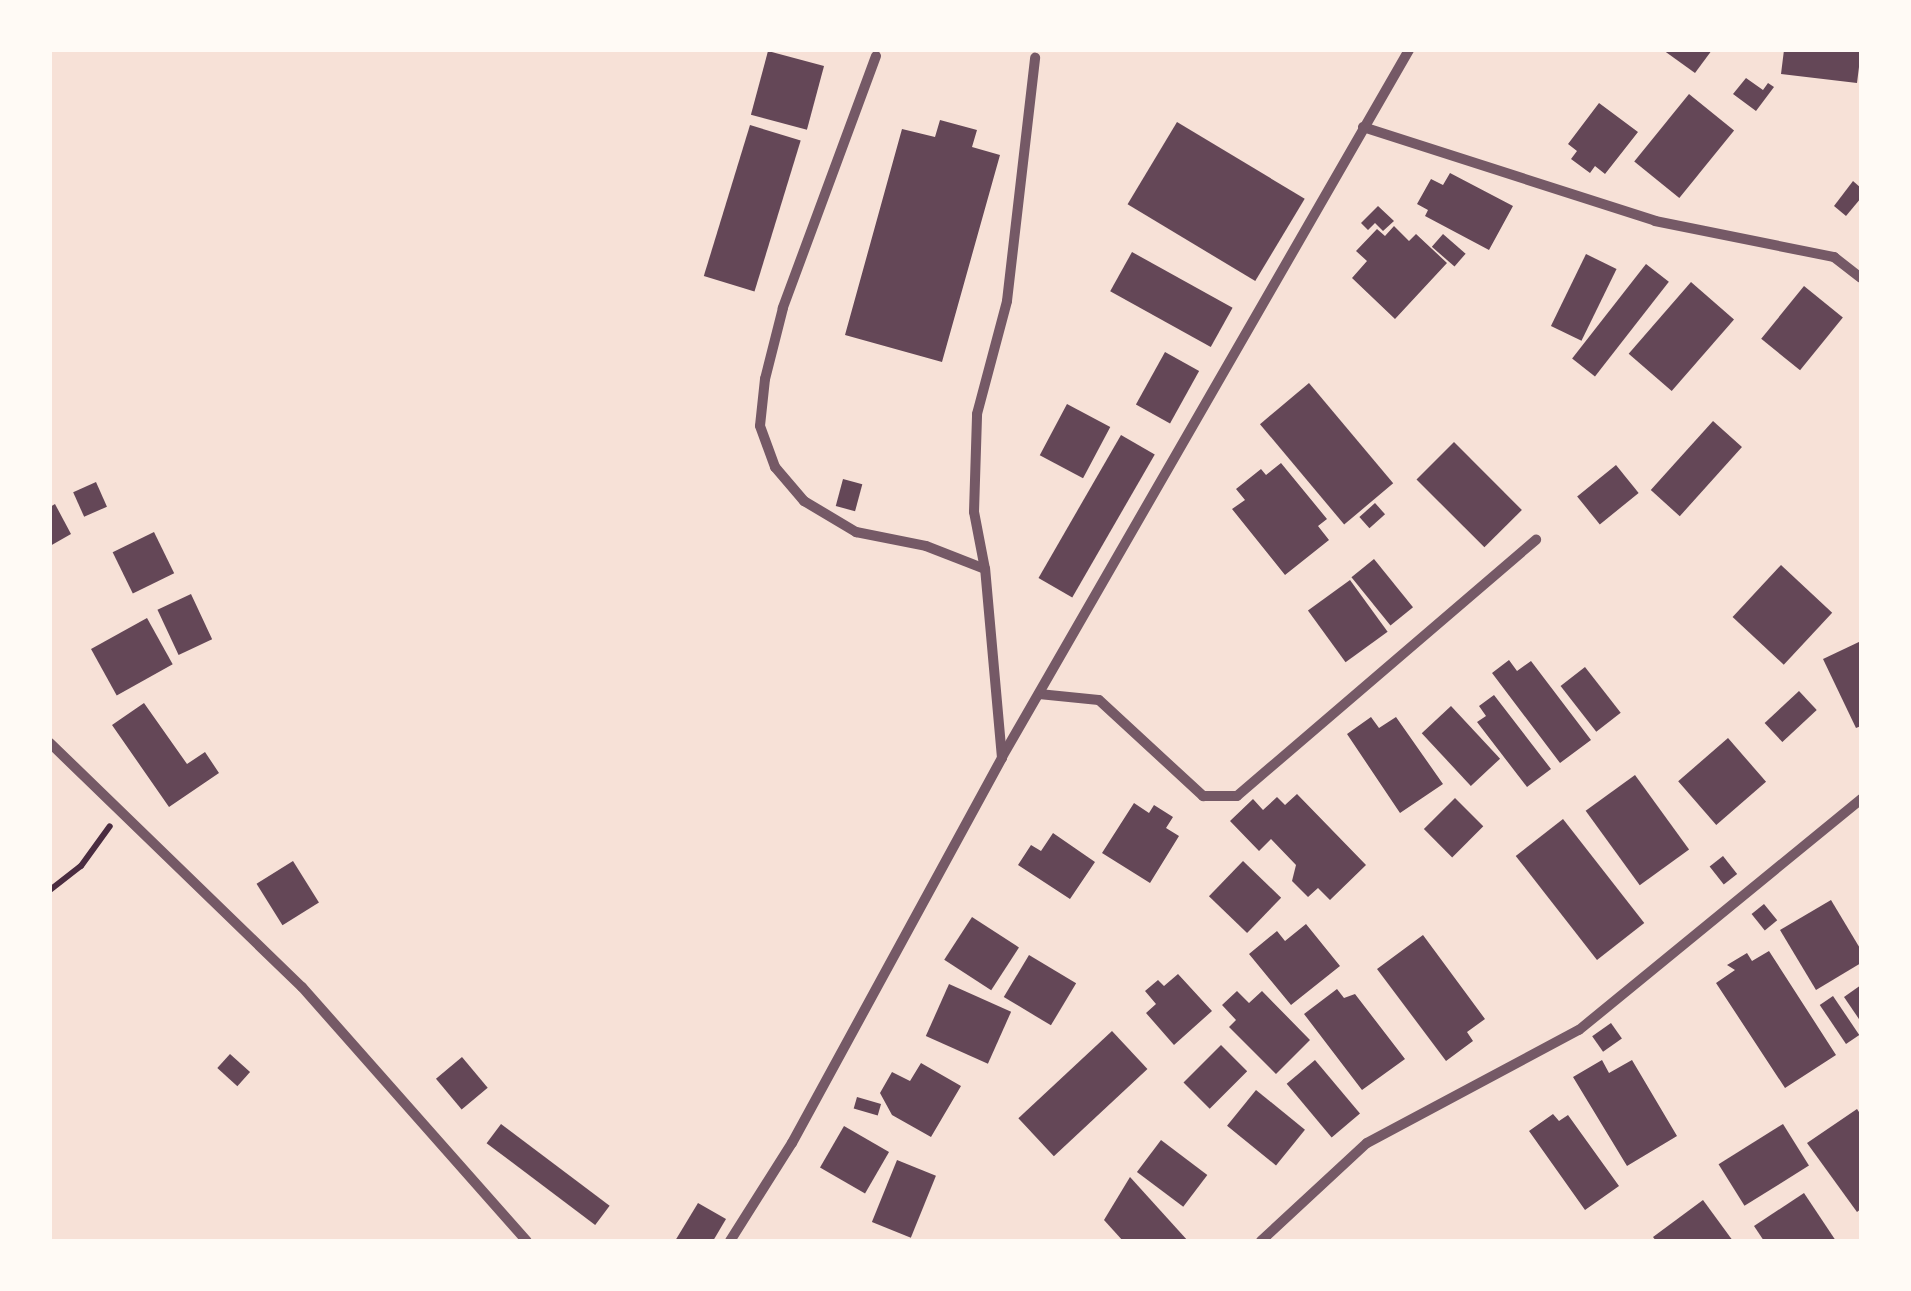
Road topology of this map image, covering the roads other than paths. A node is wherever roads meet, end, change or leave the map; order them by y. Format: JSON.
{"nodes":[{"id":1,"x":1408,"y":50,"type":"edge"},
{"id":2,"x":876,"y":56,"type":"dead end"},
{"id":3,"x":1035,"y":58,"type":"dead end"},
{"id":4,"x":1363,"y":127,"type":"junction"},
{"id":5,"x":1861,"y":278,"type":"edge"},
{"id":6,"x":1536,"y":540,"type":"dead end"},
{"id":7,"x":985,"y":570,"type":"junction"},
{"id":8,"x":1039,"y":694,"type":"junction"},
{"id":9,"x":50,"y":744,"type":"edge"},
{"id":10,"x":1002,"y":758,"type":"junction"},
{"id":11,"x":1861,"y":799,"type":"edge"},
{"id":12,"x":527,"y":1241,"type":"edge"},
{"id":13,"x":730,"y":1241,"type":"edge"},
{"id":14,"x":1262,"y":1241,"type":"edge"}],
"edges":[{"from":1,"to":4,"type":"street"},
{"from":2,"to":7,"type":"street"},
{"from":3,"to":7,"type":"street"},
{"from":4,"to":5,"type":"street"},
{"from":4,"to":8,"type":"street"},
{"from":6,"to":8,"type":"street"},
{"from":7,"to":10,"type":"street"},
{"from":8,"to":10,"type":"street"},
{"from":9,"to":12,"type":"street"},
{"from":10,"to":13,"type":"street"},
{"from":11,"to":14,"type":"street"}]}
